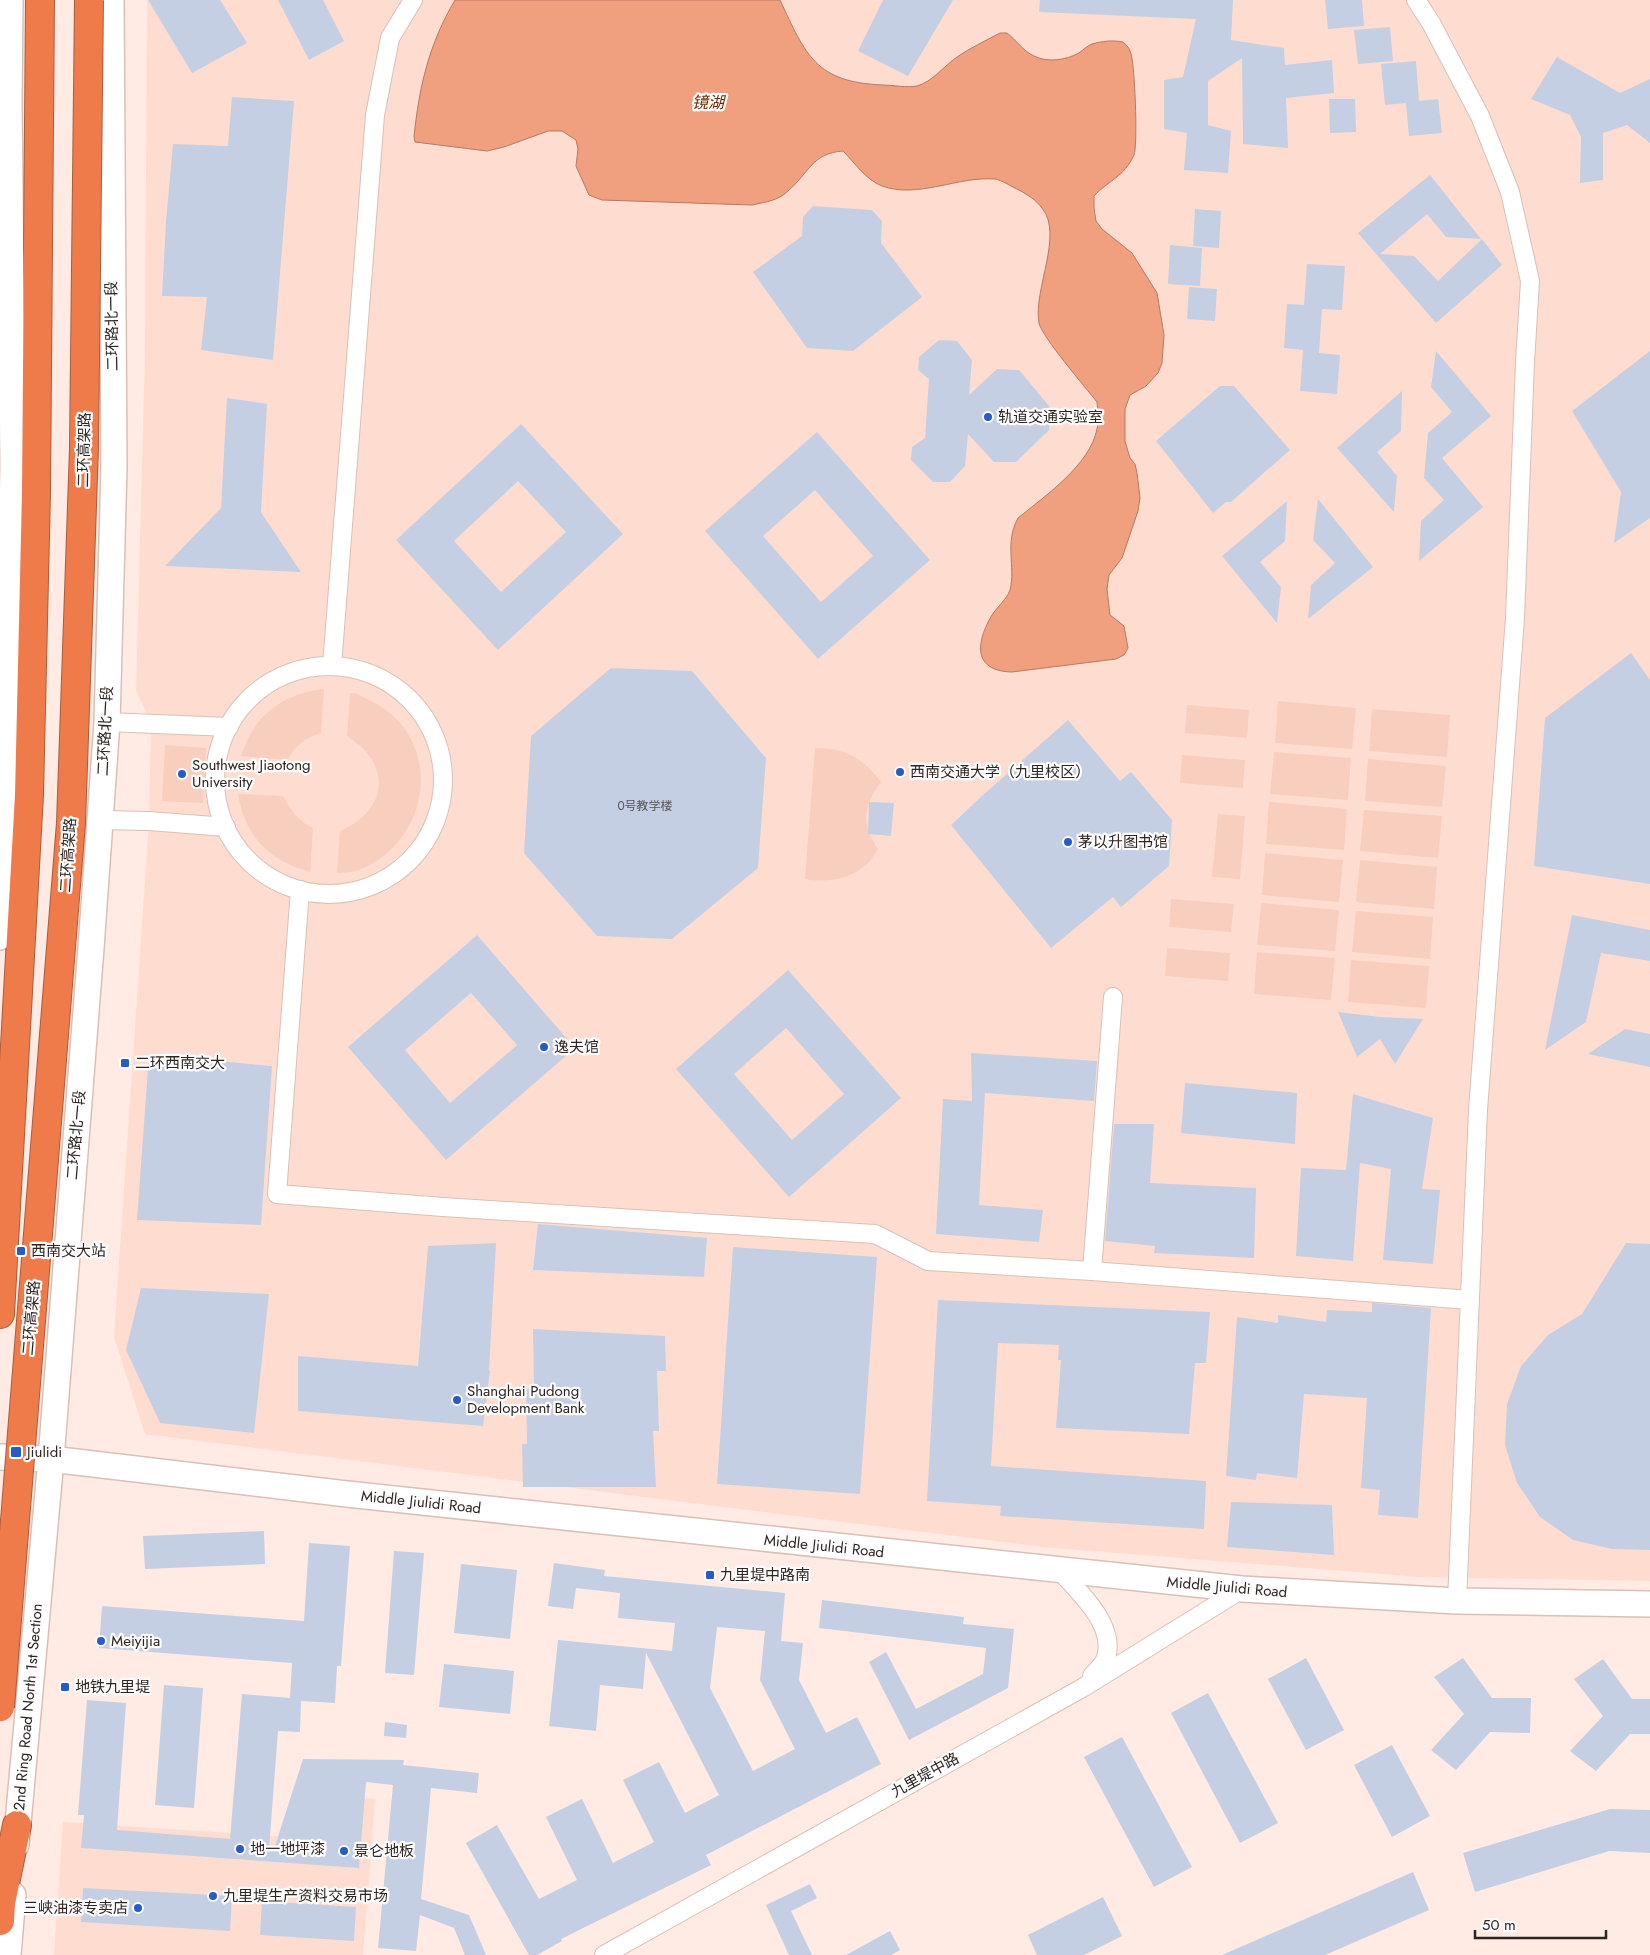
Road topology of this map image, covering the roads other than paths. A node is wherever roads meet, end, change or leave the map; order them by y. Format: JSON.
{"nodes":[{"id":1,"x":40,"y":0,"type":"edge"},
{"id":2,"x":89,"y":0,"type":"edge"},
{"id":3,"x":111,"y":0,"type":"edge"},
{"id":4,"x":413,"y":0,"type":"edge"},
{"id":5,"x":1416,"y":0,"type":"edge"},
{"id":6,"x":6,"y":14,"type":"edge"},
{"id":7,"x":5,"y":203,"type":"edge"},
{"id":8,"x":332,"y":666,"type":"junction"},
{"id":9,"x":107,"y":722,"type":"junction"},
{"id":10,"x":229,"y":727,"type":"junction"},
{"id":11,"x":100,"y":820,"type":"junction"},
{"id":12,"x":4,"y":821,"type":"edge"},
{"id":13,"x":226,"y":827,"type":"junction"},
{"id":14,"x":300,"y":890,"type":"junction"},
{"id":15,"x":0,"y":937,"type":"edge"},
{"id":16,"x":1113,"y":997,"type":"dead end"},
{"id":17,"x":1092,"y":1270,"type":"junction"},
{"id":18,"x":1470,"y":1300,"type":"junction"},
{"id":19,"x":0,"y":1314,"type":"edge"},
{"id":20,"x":0,"y":1457,"type":"edge"},
{"id":21,"x":50,"y":1459,"type":"junction"},
{"id":22,"x":1060,"y":1571,"type":"junction"},
{"id":23,"x":1242,"y":1589,"type":"junction"},
{"id":24,"x":1457,"y":1601,"type":"junction"},
{"id":25,"x":1650,"y":1604,"type":"edge"},
{"id":26,"x":1084,"y":1687,"type":"junction"},
{"id":27,"x":0,"y":1707,"type":"edge"},
{"id":28,"x":17,"y":1825,"type":"junction"},
{"id":29,"x":0,"y":1921,"type":"edge"},
{"id":30,"x":8,"y":1955,"type":"edge"},
{"id":31,"x":604,"y":1955,"type":"edge"}],
"edges":[{"from":1,"to":19,"type":"highway","name":"二环高架路"},
{"from":2,"to":27,"type":"highway","name":"二环高架路","bridge":true},
{"from":3,"to":9,"type":"main road","name":"二环路北一段"},
{"from":4,"to":8,"type":"street"},
{"from":5,"to":18,"type":"street"},
{"from":6,"to":7,"type":"main road"},
{"from":7,"to":12,"type":"main road"},
{"from":8,"to":10,"type":"street"},
{"from":8,"to":14,"type":"street"},
{"from":9,"to":10,"type":"street"},
{"from":9,"to":11,"type":"main road","name":"二环路北一段"},
{"from":10,"to":13,"type":"street"},
{"from":11,"to":13,"type":"street"},
{"from":11,"to":21,"type":"main road","name":"二环路北一段"},
{"from":12,"to":15,"type":"main road"},
{"from":13,"to":14,"type":"street"},
{"from":14,"to":17,"type":"street"},
{"from":16,"to":17,"type":"street"},
{"from":17,"to":18,"type":"street"},
{"from":18,"to":24,"type":"street"},
{"from":20,"to":21,"type":"main road","name":"Middle Jiulidi Road"},
{"from":21,"to":22,"type":"main road","name":"Middle Jiulidi Road"},
{"from":21,"to":28,"type":"main road","name":"2nd Ring Road North 1st Section"},
{"from":22,"to":23,"type":"main road","name":"Middle Jiulidi Road"},
{"from":22,"to":26,"type":"street"},
{"from":23,"to":24,"type":"main road","name":"Middle Jiulidi Road"},
{"from":23,"to":26,"type":"street","name":"九里堤中路"},
{"from":24,"to":25,"type":"main road","name":"Middle Jiulidi Road"},
{"from":26,"to":31,"type":"street","name":"九里堤中路"},
{"from":28,"to":29,"type":"highway"},
{"from":28,"to":30,"type":"main road","name":"2nd Ring Road North 1st Section"}]}
